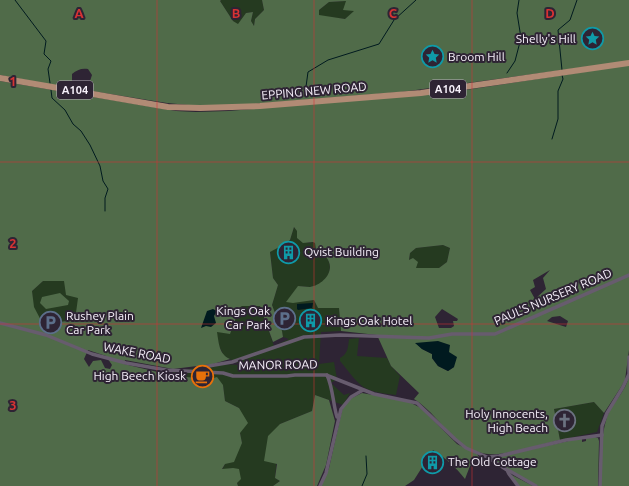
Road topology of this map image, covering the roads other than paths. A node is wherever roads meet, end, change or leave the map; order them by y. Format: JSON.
{"nodes":[{"id":1,"x":629,"y":63,"type":"edge"},
{"id":2,"x":0,"y":78,"type":"edge"},
{"id":3,"x":629,"y":275,"type":"edge"},
{"id":4,"x":0,"y":323,"type":"edge"},
{"id":5,"x":271,"y":348,"type":"joint"},
{"id":6,"x":629,"y":357,"type":"edge"},
{"id":7,"x":194,"y":371,"type":"junction"},
{"id":8,"x":326,"y":375,"type":"junction"},
{"id":9,"x":363,"y":390,"type":"junction"},
{"id":10,"x":338,"y":418,"type":"junction"},
{"id":11,"x":602,"y":434,"type":"junction"},
{"id":12,"x":486,"y":457,"type":"junction"},
{"id":13,"x":507,"y":470,"type":"junction"},
{"id":14,"x":320,"y":486,"type":"edge"},
{"id":15,"x":518,"y":486,"type":"edge"},
{"id":16,"x":536,"y":486,"type":"edge"},
{"id":17,"x":600,"y":486,"type":"edge"}],
"edges":[{"from":1,"to":2,"type":"main road","name":"EPPING NEW ROAD","number":"A104"},
{"from":3,"to":5,"type":"street","name":"PAUL'S NURSERY ROAD"},
{"from":4,"to":7,"type":"street","name":"WAKE ROAD"},
{"from":5,"to":7,"type":"street","name":"WAKE ROAD"},
{"from":6,"to":11,"type":"street"},
{"from":7,"to":8,"type":"street","name":"MANOR ROAD"},
{"from":8,"to":9,"type":"street","name":"MANOR ROAD"},
{"from":8,"to":10,"type":"street"},
{"from":9,"to":10,"type":"street"},
{"from":9,"to":12,"type":"street","name":"MANOR ROAD"},
{"from":10,"to":14,"type":"street"},
{"from":11,"to":12,"type":"street"},
{"from":11,"to":17,"type":"street"},
{"from":12,"to":13,"type":"street","name":"MANOR ROAD"},
{"from":13,"to":15,"type":"street","name":"MANOR ROAD"},
{"from":13,"to":16,"type":"street"}]}
